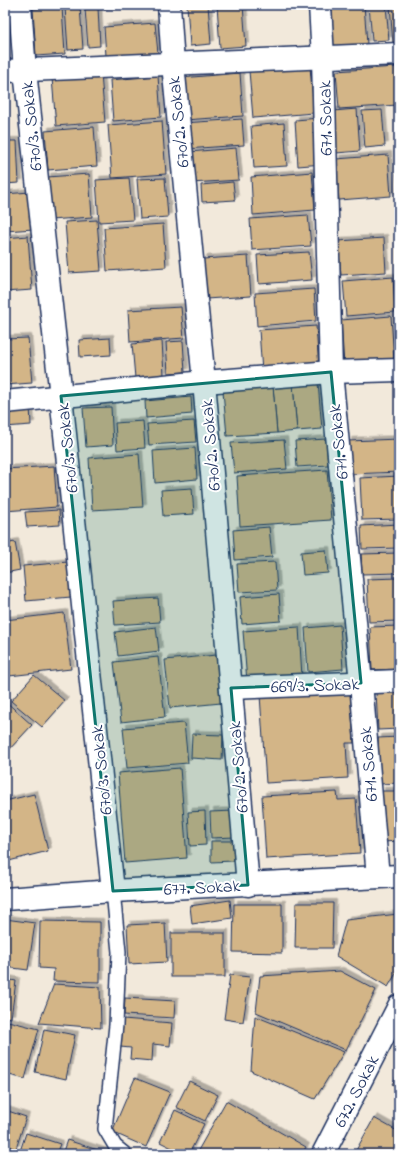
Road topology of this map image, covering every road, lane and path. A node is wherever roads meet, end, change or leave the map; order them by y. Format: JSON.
{"nodes":[{"id":1,"x":20,"y":5,"type":"edge"},
{"id":2,"x":169,"y":5,"type":"edge"},
{"id":3,"x":320,"y":5,"type":"edge"},
{"id":4,"x":399,"y":54,"type":"edge"},
{"id":5,"x":323,"y":58,"type":"junction"},
{"id":6,"x":173,"y":64,"type":"junction"},
{"id":7,"x":15,"y":71,"type":"edge"},
{"id":8,"x":399,"y":370,"type":"edge"},
{"id":9,"x":331,"y":372,"type":"junction"},
{"id":10,"x":204,"y":382,"type":"junction"},
{"id":11,"x":61,"y":396,"type":"junction"},
{"id":12,"x":5,"y":402,"type":"edge"},
{"id":13,"x":399,"y":681,"type":"edge"},
{"id":14,"x":361,"y":683,"type":"junction"},
{"id":15,"x":231,"y":688,"type":"junction"},
{"id":16,"x":399,"y":876,"type":"edge"},
{"id":17,"x":378,"y":878,"type":"junction"},
{"id":18,"x":248,"y":884,"type":"junction"},
{"id":19,"x":113,"y":891,"type":"junction"},
{"id":20,"x":5,"y":899,"type":"edge"},
{"id":21,"x":399,"y":1006,"type":"edge"},
{"id":22,"x":125,"y":1154,"type":"edge"},
{"id":23,"x":324,"y":1154,"type":"edge"}],
"edges":[{"from":1,"to":7,"type":"street","name":"670/3. Sokak"},
{"from":2,"to":6,"type":"street","name":"670/2. Sokak"},
{"from":3,"to":5,"type":"street","name":"671. Sokak"},
{"from":4,"to":5,"type":"street"},
{"from":5,"to":6,"type":"street"},
{"from":5,"to":9,"type":"street","name":"671. Sokak"},
{"from":6,"to":7,"type":"street"},
{"from":6,"to":10,"type":"street","name":"670/2. Sokak"},
{"from":7,"to":11,"type":"street","name":"670/3. Sokak"},
{"from":8,"to":9,"type":"street"},
{"from":9,"to":10,"type":"street"},
{"from":9,"to":14,"type":"street","name":"671. Sokak"},
{"from":10,"to":11,"type":"street"},
{"from":10,"to":15,"type":"street","name":"670/2. Sokak"},
{"from":11,"to":12,"type":"street"},
{"from":11,"to":19,"type":"street","name":"670/3. Sokak"},
{"from":13,"to":14,"type":"street","name":"669/3. Sokak"},
{"from":14,"to":15,"type":"street","name":"669/3. Sokak"},
{"from":14,"to":17,"type":"street","name":"671. Sokak"},
{"from":15,"to":18,"type":"street","name":"670/2. Sokak"},
{"from":16,"to":17,"type":"street","name":"677. Sokak"},
{"from":17,"to":18,"type":"street","name":"677. Sokak"},
{"from":18,"to":19,"type":"street","name":"677. Sokak"},
{"from":19,"to":20,"type":"street","name":"677. Sokak"},
{"from":19,"to":22,"type":"lane"},
{"from":21,"to":23,"type":"street","name":"672. Sokak"}]}
